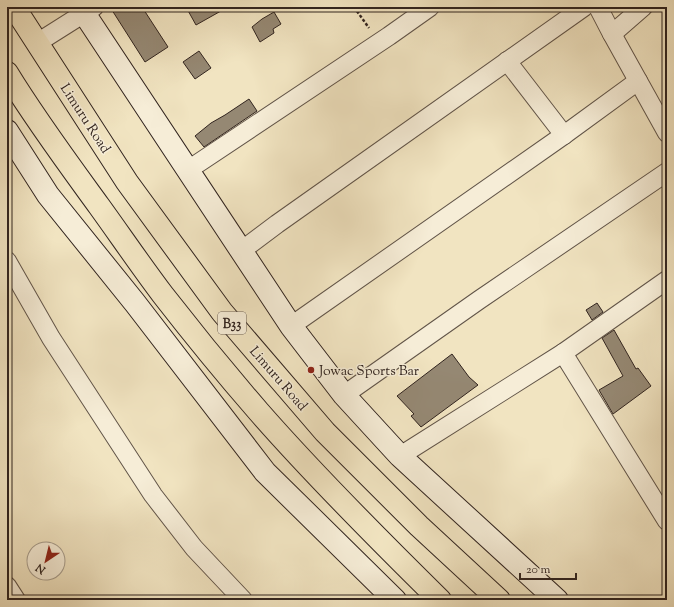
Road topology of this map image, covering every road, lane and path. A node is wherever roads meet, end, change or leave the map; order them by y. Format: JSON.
{"nodes":[{"id":1,"x":14,"y":7,"type":"edge"},
{"id":2,"x":354,"y":7,"type":"edge"},
{"id":3,"x":430,"y":7,"type":"edge"},
{"id":4,"x":584,"y":7,"type":"edge"},
{"id":5,"x":598,"y":7,"type":"edge"},
{"id":6,"x":643,"y":7,"type":"edge"},
{"id":7,"x":86,"y":9,"type":"edge"},
{"id":8,"x":612,"y":34,"type":"junction"},
{"id":9,"x":37,"y":43,"type":"junction"},
{"id":10,"x":378,"y":43,"type":"junction"},
{"id":11,"x":507,"y":61,"type":"junction"},
{"id":12,"x":7,"y":73,"type":"edge"},
{"id":13,"x":638,"y":81,"type":"junction"},
{"id":14,"x":7,"y":131,"type":"edge"},
{"id":15,"x":667,"y":133,"type":"edge"},
{"id":16,"x":564,"y":135,"type":"junction"},
{"id":17,"x":188,"y":170,"type":"junction"},
{"id":18,"x":667,"y":172,"type":"edge"},
{"id":19,"x":241,"y":251,"type":"junction"},
{"id":20,"x":7,"y":261,"type":"edge"},
{"id":21,"x":667,"y":280,"type":"edge"},
{"id":22,"x":292,"y":326,"type":"junction"},
{"id":23,"x":563,"y":353,"type":"junction"},
{"id":24,"x":344,"y":395,"type":"junction"},
{"id":25,"x":400,"y":456,"type":"junction"},
{"id":26,"x":667,"y":521,"type":"edge"},
{"id":27,"x":7,"y":586,"type":"edge"},
{"id":28,"x":16,"y":600,"type":"edge"},
{"id":29,"x":243,"y":600,"type":"edge"},
{"id":30,"x":395,"y":600,"type":"edge"},
{"id":31,"x":440,"y":600,"type":"edge"},
{"id":32,"x":499,"y":600,"type":"edge"},
{"id":33,"x":556,"y":600,"type":"edge"}],
"edges":[{"from":1,"to":9,"type":"highway","name":"Limuru Road","number":"B33"},
{"from":2,"to":10,"type":"path"},
{"from":3,"to":10,"type":"street"},
{"from":4,"to":11,"type":"street"},
{"from":5,"to":8,"type":"street"},
{"from":6,"to":8,"type":"street"},
{"from":7,"to":9,"type":"street"},
{"from":7,"to":17,"type":"street"},
{"from":8,"to":13,"type":"street"},
{"from":9,"to":32,"type":"highway","name":"Limuru Road","number":"B33"},
{"from":10,"to":17,"type":"street"},
{"from":11,"to":16,"type":"street"},
{"from":11,"to":19,"type":"street"},
{"from":12,"to":31,"type":"highway","number":"B33"},
{"from":13,"to":15,"type":"street"},
{"from":13,"to":16,"type":"street"},
{"from":14,"to":30,"type":"street"},
{"from":16,"to":22,"type":"street"},
{"from":17,"to":19,"type":"street"},
{"from":18,"to":24,"type":"street"},
{"from":19,"to":22,"type":"street"},
{"from":20,"to":29,"type":"street"},
{"from":21,"to":23,"type":"street"},
{"from":22,"to":24,"type":"street"},
{"from":23,"to":25,"type":"street"},
{"from":23,"to":26,"type":"street"},
{"from":24,"to":25,"type":"street"},
{"from":25,"to":33,"type":"street"},
{"from":27,"to":28,"type":"street"}]}
